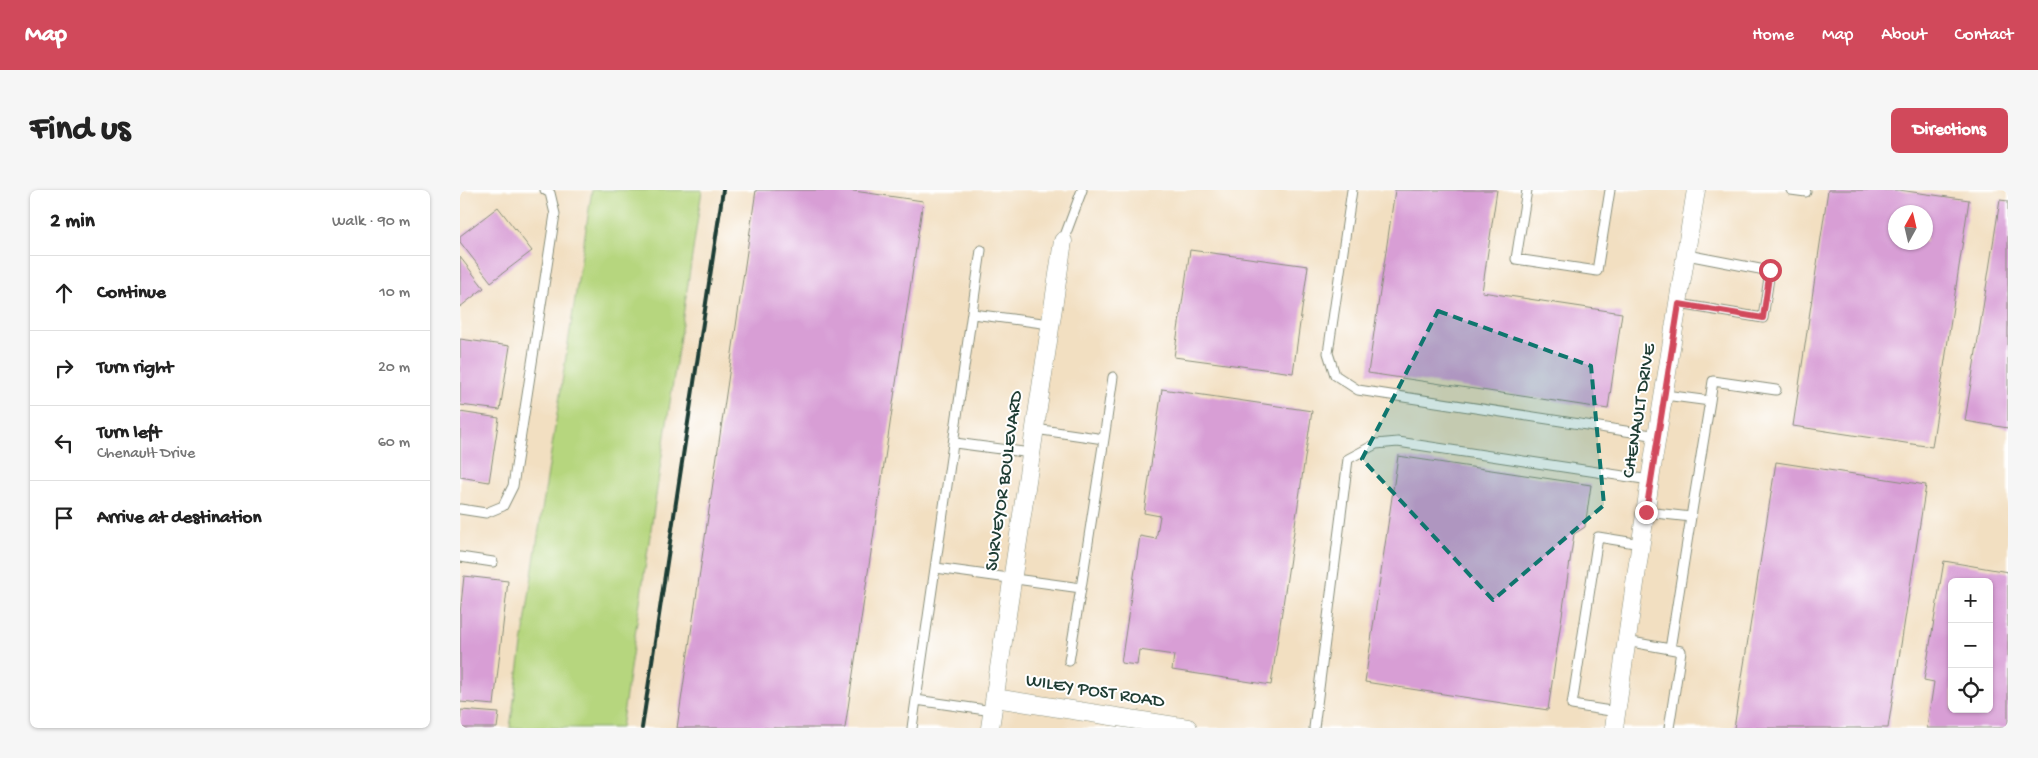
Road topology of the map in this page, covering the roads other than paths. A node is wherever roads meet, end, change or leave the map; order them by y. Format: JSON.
{"nodes":[{"id":1,"x":546,"y":190,"type":"edge"},
{"id":2,"x":1082,"y":190,"type":"edge"},
{"id":3,"x":1352,"y":190,"type":"edge"},
{"id":4,"x":1527,"y":190,"type":"edge"},
{"id":5,"x":1610,"y":190,"type":"edge"},
{"id":6,"x":1696,"y":190,"type":"edge"},
{"id":7,"x":1791,"y":190,"type":"edge"},
{"id":8,"x":1806,"y":192,"type":"dead end"},
{"id":9,"x":1063,"y":241,"type":"joint"},
{"id":10,"x":981,"y":250,"type":"dead end"},
{"id":11,"x":1687,"y":255,"type":"junction"},
{"id":12,"x":1679,"y":304,"type":"junction"},
{"id":13,"x":973,"y":314,"type":"junction"},
{"id":14,"x":1050,"y":324,"type":"junction"},
{"id":15,"x":1113,"y":377,"type":"dead end"},
{"id":16,"x":1776,"y":390,"type":"dead end"},
{"id":17,"x":1665,"y":395,"type":"junction"},
{"id":18,"x":1710,"y":401,"type":"junction"},
{"id":19,"x":1035,"y":429,"type":"junction"},
{"id":20,"x":1658,"y":436,"type":"junction"},
{"id":21,"x":1104,"y":439,"type":"junction"},
{"id":22,"x":955,"y":443,"type":"junction"},
{"id":23,"x":1031,"y":453,"type":"junction"},
{"id":24,"x":1650,"y":480,"type":"junction"},
{"id":25,"x":460,"y":509,"type":"edge"},
{"id":26,"x":1646,"y":512,"type":"junction"},
{"id":27,"x":1691,"y":517,"type":"junction"},
{"id":28,"x":1641,"y":544,"type":"junction"},
{"id":29,"x":460,"y":557,"type":"edge"},
{"id":30,"x":493,"y":562,"type":"dead end"},
{"id":31,"x":936,"y":568,"type":"junction"},
{"id":32,"x":1012,"y":578,"type":"junction"},
{"id":33,"x":1081,"y":588,"type":"junction"},
{"id":34,"x":1626,"y":641,"type":"junction"},
{"id":35,"x":1670,"y":649,"type":"junction"},
{"id":36,"x":1069,"y":662,"type":"dead end"},
{"id":37,"x":916,"y":700,"type":"junction"},
{"id":38,"x":992,"y":712,"type":"edge"},
{"id":39,"x":1615,"y":720,"type":"edge"},
{"id":40,"x":912,"y":728,"type":"edge"},
{"id":41,"x":1188,"y":728,"type":"edge"},
{"id":42,"x":1314,"y":728,"type":"edge"},
{"id":43,"x":1669,"y":728,"type":"edge"}],
"edges":[{"from":1,"to":25,"type":"lane"},
{"from":2,"to":9,"type":"lane"},
{"from":3,"to":20,"type":"lane"},
{"from":4,"to":5,"type":"lane"},
{"from":6,"to":11,"type":"street","name":"CHENAULT DRIVE"},
{"from":7,"to":8,"type":"lane"},
{"from":9,"to":14,"type":"street","name":"SURVEYOR BOULEVARD"},
{"from":10,"to":13,"type":"lane"},
{"from":11,"to":12,"type":"street","name":"CHENAULT DRIVE"},
{"from":11,"to":12,"type":"lane"},
{"from":12,"to":17,"type":"street","name":"CHENAULT DRIVE"},
{"from":13,"to":14,"type":"lane"},
{"from":13,"to":22,"type":"lane"},
{"from":14,"to":19,"type":"street","name":"SURVEYOR BOULEVARD"},
{"from":15,"to":21,"type":"lane"},
{"from":16,"to":18,"type":"lane"},
{"from":17,"to":18,"type":"lane"},
{"from":17,"to":20,"type":"street","name":"CHENAULT DRIVE"},
{"from":18,"to":27,"type":"lane"},
{"from":19,"to":21,"type":"lane"},
{"from":19,"to":23,"type":"street","name":"SURVEYOR BOULEVARD"},
{"from":20,"to":24,"type":"street","name":"CHENAULT DRIVE"},
{"from":21,"to":33,"type":"lane"},
{"from":22,"to":23,"type":"lane"},
{"from":22,"to":31,"type":"lane"},
{"from":23,"to":32,"type":"street","name":"SURVEYOR BOULEVARD"},
{"from":24,"to":26,"type":"street","name":"CHENAULT DRIVE"},
{"from":24,"to":42,"type":"lane"},
{"from":26,"to":27,"type":"lane"},
{"from":26,"to":28,"type":"street","name":"CHENAULT DRIVE"},
{"from":27,"to":35,"type":"lane"},
{"from":28,"to":34,"type":"street","name":"CHENAULT DRIVE"},
{"from":28,"to":39,"type":"lane"},
{"from":29,"to":30,"type":"lane"},
{"from":31,"to":32,"type":"lane"},
{"from":31,"to":37,"type":"lane"},
{"from":32,"to":33,"type":"lane"},
{"from":32,"to":38,"type":"street","name":"SURVEYOR BOULEVARD"},
{"from":33,"to":36,"type":"lane"},
{"from":34,"to":35,"type":"lane"},
{"from":34,"to":39,"type":"street","name":"CHENAULT DRIVE"},
{"from":35,"to":43,"type":"lane"},
{"from":37,"to":38,"type":"lane"},
{"from":37,"to":40,"type":"lane"},
{"from":38,"to":41,"type":"street","name":"WILEY POST ROAD"}]}
